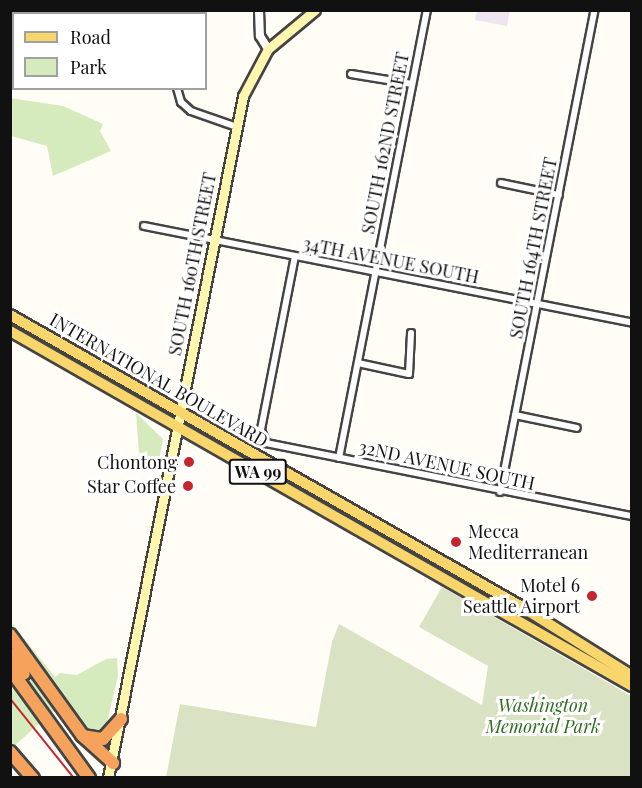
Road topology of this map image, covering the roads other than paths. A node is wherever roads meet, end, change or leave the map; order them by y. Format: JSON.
{"nodes":[{"id":1,"x":259,"y":10,"type":"edge"},
{"id":2,"x":315,"y":10,"type":"edge"},
{"id":3,"x":427,"y":10,"type":"edge"},
{"id":4,"x":595,"y":10,"type":"edge"},
{"id":5,"x":268,"y":49,"type":"junction"},
{"id":6,"x":351,"y":74,"type":"dead end"},
{"id":7,"x":412,"y":84,"type":"junction"},
{"id":8,"x":178,"y":90,"type":"edge"},
{"id":9,"x":237,"y":127,"type":"junction"},
{"id":10,"x":501,"y":183,"type":"dead end"},
{"id":11,"x":559,"y":195,"type":"junction"},
{"id":12,"x":144,"y":226,"type":"dead end"},
{"id":13,"x":214,"y":241,"type":"junction"},
{"id":14,"x":295,"y":256,"type":"junction"},
{"id":15,"x":376,"y":272,"type":"junction"},
{"id":16,"x":536,"y":304,"type":"junction"},
{"id":17,"x":10,"y":315,"type":"edge"},
{"id":18,"x":632,"y":323,"type":"edge"},
{"id":19,"x":10,"y":331,"type":"edge"},
{"id":20,"x":411,"y":333,"type":"dead end"},
{"id":21,"x":358,"y":363,"type":"junction"},
{"id":22,"x":180,"y":411,"type":"junction"},
{"id":23,"x":515,"y":415,"type":"junction"},
{"id":24,"x":176,"y":425,"type":"junction"},
{"id":25,"x":577,"y":428,"type":"dead end"},
{"id":26,"x":339,"y":458,"type":"junction"},
{"id":27,"x":500,"y":492,"type":"junction"},
{"id":28,"x":632,"y":516,"type":"edge"},
{"id":29,"x":10,"y":635,"type":"edge"},
{"id":30,"x":10,"y":654,"type":"edge"},
{"id":31,"x":10,"y":669,"type":"edge"},
{"id":32,"x":632,"y":676,"type":"edge"},
{"id":33,"x":632,"y":686,"type":"edge"},
{"id":34,"x":121,"y":719,"type":"junction"},
{"id":35,"x":82,"y":735,"type":"junction"},
{"id":36,"x":70,"y":749,"type":"junction"},
{"id":37,"x":10,"y":752,"type":"edge"},
{"id":38,"x":10,"y":763,"type":"edge"},
{"id":39,"x":113,"y":763,"type":"junction"},
{"id":40,"x":28,"y":777,"type":"edge"},
{"id":41,"x":33,"y":777,"type":"edge"},
{"id":42,"x":89,"y":777,"type":"edge"},
{"id":43,"x":108,"y":777,"type":"edge"}],
"edges":[{"from":1,"to":5,"type":"street"},
{"from":2,"to":5,"type":"main road","name":"SOUTH 160TH STREET"},
{"from":3,"to":7,"type":"street","name":"SOUTH 162ND STREET"},
{"from":4,"to":11,"type":"street","name":"SOUTH 164TH STREET"},
{"from":5,"to":9,"type":"main road","name":"SOUTH 160TH STREET"},
{"from":6,"to":7,"type":"street"},
{"from":7,"to":15,"type":"street","name":"SOUTH 162ND STREET"},
{"from":8,"to":9,"type":"street"},
{"from":9,"to":13,"type":"main road","name":"SOUTH 160TH STREET"},
{"from":10,"to":11,"type":"street"},
{"from":11,"to":16,"type":"street","name":"SOUTH 164TH STREET"},
{"from":12,"to":13,"type":"street","name":"34TH AVENUE SOUTH"},
{"from":13,"to":14,"type":"street","name":"34TH AVENUE SOUTH"},
{"from":13,"to":22,"type":"main road","name":"SOUTH 160TH STREET"},
{"from":14,"to":15,"type":"street","name":"34TH AVENUE SOUTH"},
{"from":14,"to":26,"type":"street","name":"32ND AVENUE SOUTH"},
{"from":15,"to":16,"type":"street","name":"34TH AVENUE SOUTH"},
{"from":15,"to":21,"type":"street","name":"SOUTH 162ND STREET"},
{"from":16,"to":18,"type":"street","name":"34TH AVENUE SOUTH"},
{"from":16,"to":23,"type":"street","name":"SOUTH 164TH STREET"},
{"from":17,"to":22,"type":"main road","name":"INTERNATIONAL BOULEVARD","number":"WA 99"},
{"from":19,"to":24,"type":"main road","name":"INTERNATIONAL BOULEVARD","number":"WA 99"},
{"from":20,"to":21,"type":"street"},
{"from":21,"to":26,"type":"street","name":"SOUTH 162ND STREET"},
{"from":22,"to":24,"type":"main road","name":"SOUTH 160TH STREET"},
{"from":22,"to":32,"type":"main road","name":"INTERNATIONAL BOULEVARD","number":"WA 99"},
{"from":23,"to":25,"type":"street"},
{"from":23,"to":27,"type":"street","name":"SOUTH 164TH STREET"},
{"from":24,"to":33,"type":"main road","name":"INTERNATIONAL BOULEVARD","number":"WA 99"},
{"from":24,"to":34,"type":"main road","name":"SOUTH 160TH STREET"},
{"from":26,"to":27,"type":"street","name":"32ND AVENUE SOUTH"},
{"from":27,"to":28,"type":"street","name":"32ND AVENUE SOUTH"},
{"from":29,"to":35,"type":"highway"},
{"from":30,"to":36,"type":"highway"},
{"from":31,"to":36,"type":"highway"},
{"from":34,"to":35,"type":"highway"},
{"from":34,"to":39,"type":"main road","name":"SOUTH 160TH STREET"},
{"from":35,"to":39,"type":"highway"},
{"from":36,"to":42,"type":"highway"},
{"from":37,"to":41,"type":"highway"},
{"from":38,"to":40,"type":"highway"},
{"from":39,"to":43,"type":"main road","name":"SOUTH 160TH STREET"}]}
